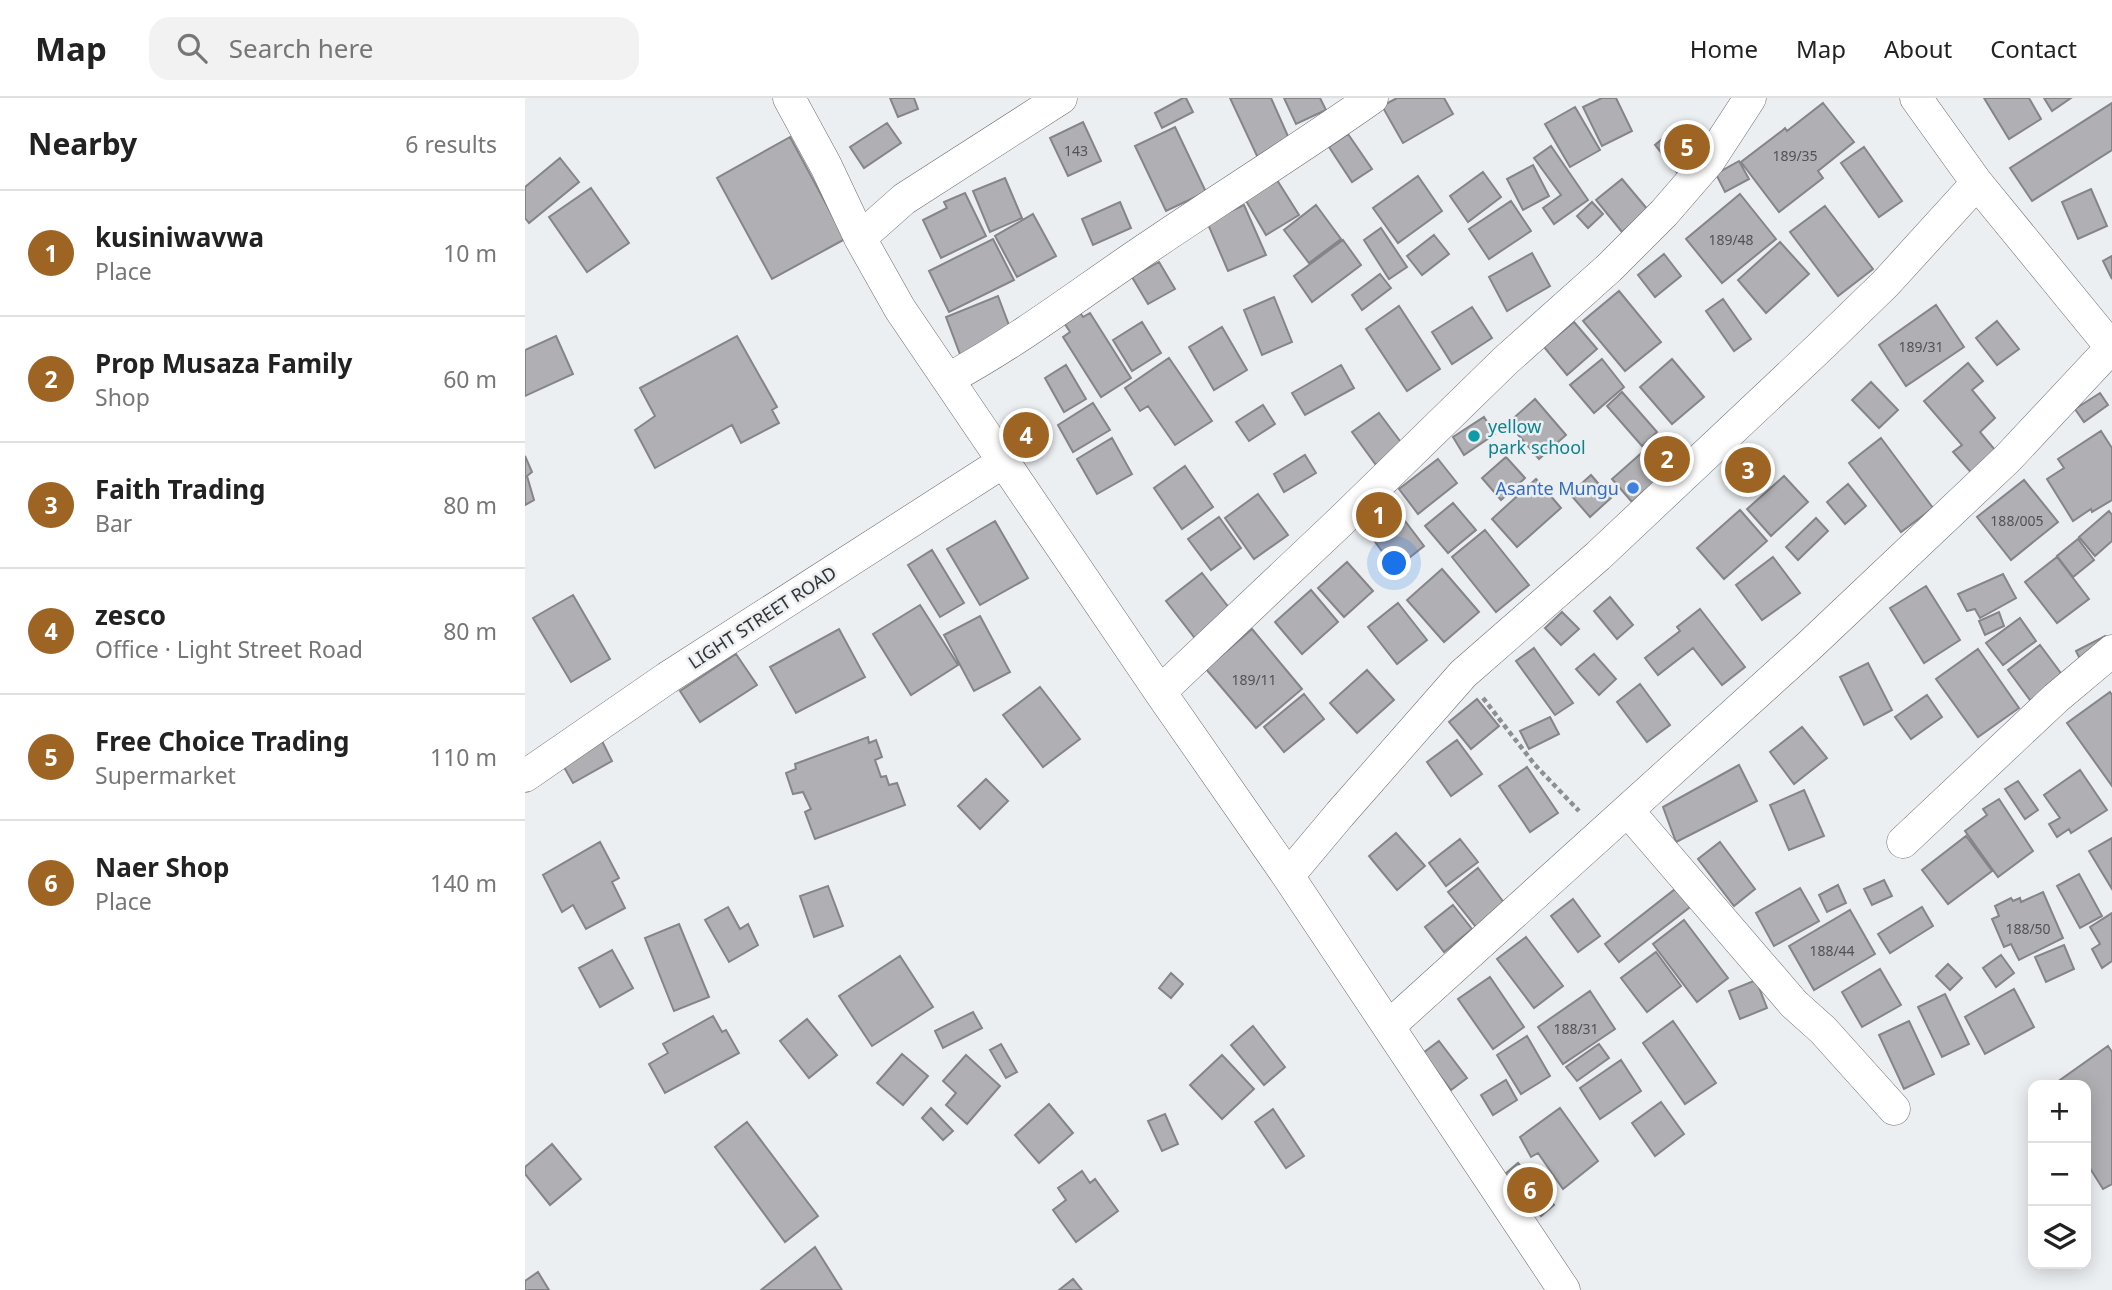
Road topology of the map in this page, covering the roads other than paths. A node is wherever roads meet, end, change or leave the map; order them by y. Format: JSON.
{"nodes":[{"id":1,"x":789,"y":98,"type":"edge"},
{"id":2,"x":1061,"y":98,"type":"edge"},
{"id":3,"x":1372,"y":98,"type":"edge"},
{"id":4,"x":1751,"y":98,"type":"edge"},
{"id":5,"x":1916,"y":98,"type":"edge"},
{"id":6,"x":1977,"y":183,"type":"junction"},
{"id":7,"x":860,"y":238,"type":"junction"},
{"id":8,"x":2112,"y":348,"type":"edge"},
{"id":9,"x":948,"y":379,"type":"junction"},
{"id":10,"x":1003,"y":462,"type":"junction"},
{"id":11,"x":2112,"y":651,"type":"edge"},
{"id":12,"x":1160,"y":692,"type":"junction"},
{"id":13,"x":525,"y":776,"type":"edge"},
{"id":14,"x":1628,"y":811,"type":"junction"},
{"id":15,"x":1903,"y":842,"type":"dead end"},
{"id":16,"x":1288,"y":876,"type":"junction"},
{"id":17,"x":1389,"y":1026,"type":"junction"},
{"id":18,"x":1894,"y":1109,"type":"dead end"},
{"id":19,"x":1565,"y":1290,"type":"edge"}],
"edges":[{"from":1,"to":7,"type":"street"},
{"from":2,"to":7,"type":"street"},
{"from":3,"to":9,"type":"street"},
{"from":4,"to":12,"type":"street"},
{"from":5,"to":6,"type":"street"},
{"from":6,"to":8,"type":"street"},
{"from":6,"to":16,"type":"street"},
{"from":7,"to":9,"type":"street"},
{"from":8,"to":14,"type":"street"},
{"from":9,"to":10,"type":"street"},
{"from":10,"to":12,"type":"street"},
{"from":10,"to":13,"type":"street","name":"LIGHT STREET ROAD"},
{"from":11,"to":15,"type":"street"},
{"from":12,"to":16,"type":"street"},
{"from":14,"to":17,"type":"street"},
{"from":14,"to":18,"type":"street"},
{"from":16,"to":17,"type":"street"},
{"from":17,"to":19,"type":"street"}]}
